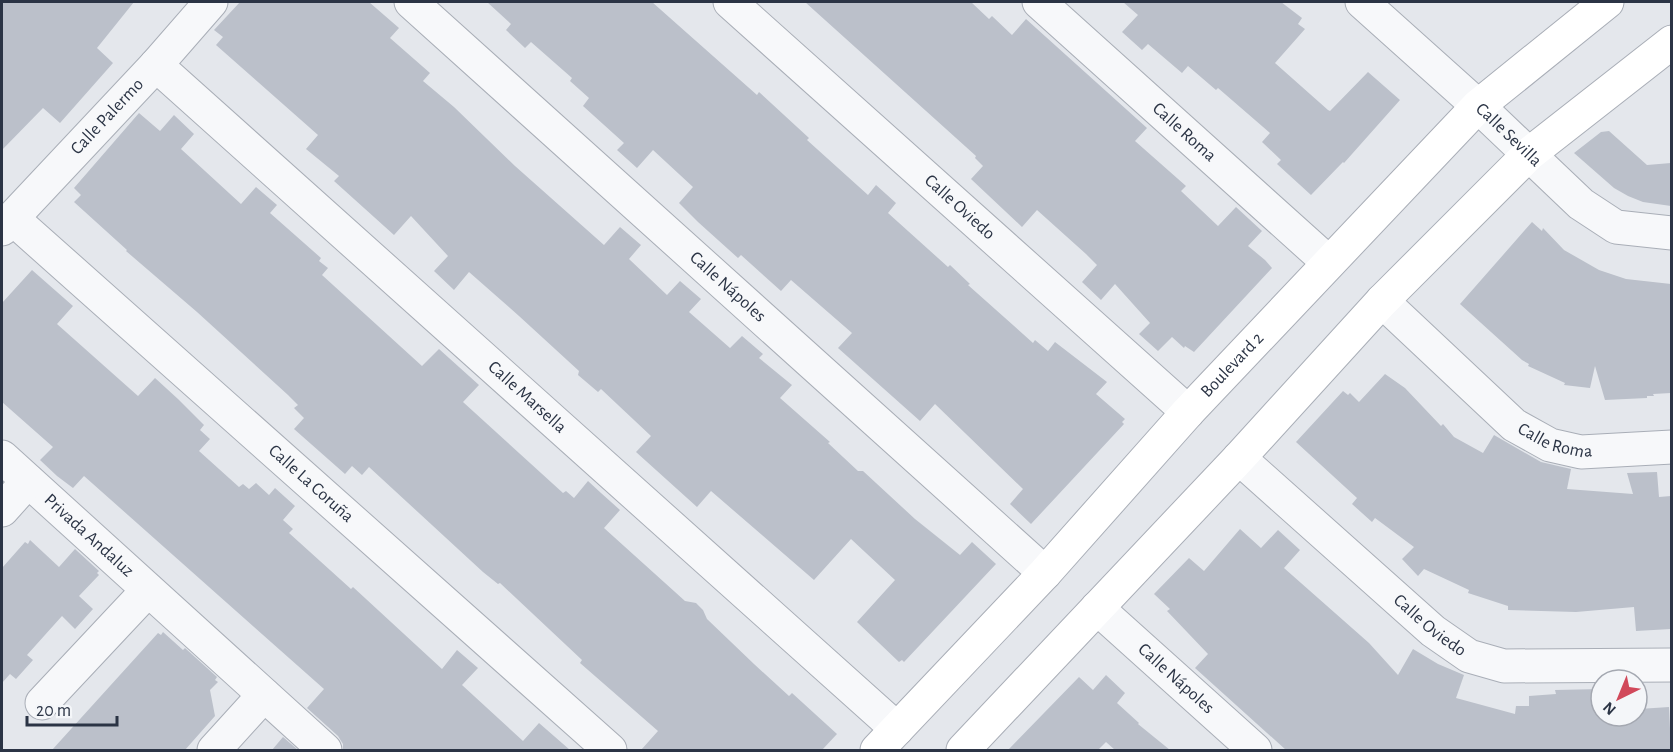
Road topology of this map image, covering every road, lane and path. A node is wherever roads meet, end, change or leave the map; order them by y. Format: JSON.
{"nodes":[{"id":1,"x":211,"y":2,"type":"edge"},
{"id":2,"x":411,"y":2,"type":"edge"},
{"id":3,"x":730,"y":2,"type":"edge"},
{"id":4,"x":1039,"y":2,"type":"edge"},
{"id":5,"x":1362,"y":2,"type":"edge"},
{"id":6,"x":1607,"y":2,"type":"edge"},
{"id":7,"x":1671,"y":42,"type":"edge"},
{"id":8,"x":156,"y":65,"type":"junction"},
{"id":9,"x":1478,"y":106,"type":"junction"},
{"id":10,"x":1529,"y":154,"type":"junction"},
{"id":11,"x":7,"y":223,"type":"edge"},
{"id":12,"x":1671,"y":233,"type":"edge"},
{"id":13,"x":1328,"y":262,"type":"junction"},
{"id":14,"x":1382,"y":301,"type":"junction"},
{"id":15,"x":1188,"y":412,"type":"junction"},
{"id":16,"x":1671,"y":447,"type":"edge"},
{"id":17,"x":2,"y":457,"type":"edge"},
{"id":18,"x":1239,"y":458,"type":"junction"},
{"id":19,"x":28,"y":481,"type":"junction"},
{"id":20,"x":2,"y":510,"type":"edge"},
{"id":21,"x":1045,"y":573,"type":"junction"},
{"id":22,"x":148,"y":590,"type":"junction"},
{"id":23,"x":1096,"y":608,"type":"junction"},
{"id":24,"x":1671,"y":665,"type":"edge"},
{"id":25,"x":264,"y":695,"type":"junction"},
{"id":26,"x":42,"y":703,"type":"dead end"},
{"id":27,"x":887,"y":740,"type":"edge"},
{"id":28,"x":214,"y":750,"type":"edge"},
{"id":29,"x":325,"y":750,"type":"edge"},
{"id":30,"x":610,"y":750,"type":"edge"},
{"id":31,"x":963,"y":750,"type":"edge"},
{"id":32,"x":1255,"y":750,"type":"edge"}],
"edges":[{"from":1,"to":8,"type":"street","name":"Calle Palermo"},
{"from":2,"to":21,"type":"street","name":"Calle Nápoles"},
{"from":3,"to":15,"type":"street","name":"Calle Oviedo"},
{"from":4,"to":13,"type":"street","name":"Calle Roma"},
{"from":5,"to":9,"type":"street","name":"Calle Sevilla"},
{"from":6,"to":9,"type":"main road","name":"Boulevard 2"},
{"from":7,"to":10,"type":"main road"},
{"from":8,"to":11,"type":"street","name":"Calle Palermo"},
{"from":8,"to":27,"type":"street","name":"Calle Marsella"},
{"from":9,"to":10,"type":"street","name":"Calle Sevilla"},
{"from":9,"to":13,"type":"main road","name":"Boulevard 2"},
{"from":10,"to":12,"type":"street","name":"Calle Sevilla"},
{"from":10,"to":14,"type":"main road"},
{"from":11,"to":30,"type":"street","name":"Calle La Coruña"},
{"from":13,"to":15,"type":"main road","name":"Boulevard 2"},
{"from":14,"to":16,"type":"street","name":"Calle Roma"},
{"from":14,"to":18,"type":"main road"},
{"from":15,"to":21,"type":"main road","name":"Boulevard 2"},
{"from":17,"to":19,"type":"street","name":"Privada Andaluz"},
{"from":18,"to":23,"type":"main road"},
{"from":18,"to":24,"type":"street","name":"Calle Oviedo"},
{"from":19,"to":20,"type":"street","name":"Privada Andaluz"},
{"from":19,"to":22,"type":"street","name":"Privada Andaluz"},
{"from":21,"to":27,"type":"main road","name":"Boulevard 2"},
{"from":22,"to":25,"type":"street","name":"Privada Andaluz"},
{"from":22,"to":26,"type":"street","name":"Privada Andaluz"},
{"from":23,"to":31,"type":"main road"},
{"from":23,"to":32,"type":"street","name":"Calle Nápoles"},
{"from":25,"to":28,"type":"street"},
{"from":25,"to":29,"type":"street","name":"Privada Andaluz"}]}
